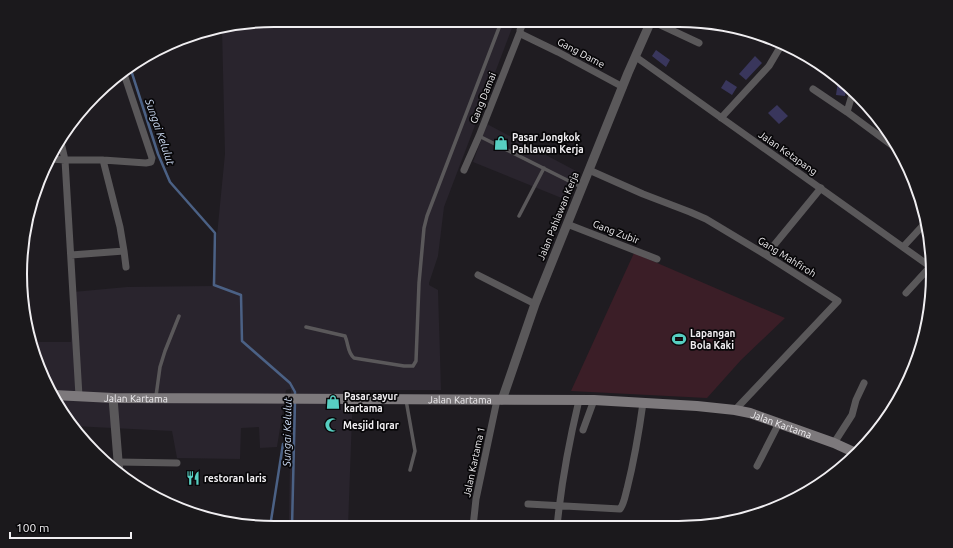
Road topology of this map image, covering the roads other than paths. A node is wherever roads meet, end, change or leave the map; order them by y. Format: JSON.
{"nodes":[{"id":1,"x":499,"y":27,"type":"edge"},
{"id":2,"x":522,"y":27,"type":"edge"},
{"id":3,"x":648,"y":27,"type":"edge"},
{"id":4,"x":666,"y":27,"type":"edge"},
{"id":5,"x":520,"y":32,"type":"junction"},
{"id":6,"x":699,"y":42,"type":"dead end"},
{"id":7,"x":779,"y":48,"type":"edge"},
{"id":8,"x":636,"y":57,"type":"junction"},
{"id":9,"x":125,"y":77,"type":"edge"},
{"id":10,"x":623,"y":87,"type":"junction"},
{"id":11,"x":813,"y":88,"type":"dead end"},
{"id":12,"x":851,"y":97,"type":"edge"},
{"id":13,"x":847,"y":112,"type":"junction"},
{"id":14,"x":721,"y":118,"type":"junction"},
{"id":15,"x":479,"y":136,"type":"junction"},
{"id":16,"x":887,"y":142,"type":"edge"},
{"id":17,"x":62,"y":147,"type":"edge"},
{"id":18,"x":55,"y":159,"type":"edge"},
{"id":19,"x":65,"y":160,"type":"junction"},
{"id":20,"x":103,"y":160,"type":"junction"},
{"id":21,"x":544,"y":168,"type":"junction"},
{"id":22,"x":464,"y":170,"type":"dead end"},
{"id":23,"x":589,"y":170,"type":"junction"},
{"id":24,"x":582,"y":187,"type":"junction"},
{"id":25,"x":821,"y":188,"type":"junction"},
{"id":26,"x":519,"y":216,"type":"dead end"},
{"id":27,"x":567,"y":224,"type":"junction"},
{"id":28,"x":921,"y":227,"type":"edge"},
{"id":29,"x":903,"y":247,"type":"junction"},
{"id":30,"x":124,"y":251,"type":"junction"},
{"id":31,"x":71,"y":255,"type":"junction"},
{"id":32,"x":766,"y":255,"type":"junction"},
{"id":33,"x":657,"y":258,"type":"dead end"},
{"id":34,"x":925,"y":263,"type":"edge"},
{"id":35,"x":126,"y":267,"type":"dead end"},
{"id":36,"x":926,"y":271,"type":"edge"},
{"id":37,"x":478,"y":275,"type":"dead end"},
{"id":38,"x":906,"y":293,"type":"dead end"},
{"id":39,"x":535,"y":304,"type":"junction"},
{"id":40,"x":180,"y":316,"type":"dead end"},
{"id":41,"x":306,"y":327,"type":"dead end"},
{"id":42,"x":864,"y":383,"type":"dead end"},
{"id":43,"x":58,"y":394,"type":"edge"},
{"id":44,"x":79,"y":396,"type":"junction"},
{"id":45,"x":113,"y":398,"type":"junction"},
{"id":46,"x":156,"y":398,"type":"junction"},
{"id":47,"x":406,"y":399,"type":"junction"},
{"id":48,"x":500,"y":400,"type":"junction"},
{"id":49,"x":579,"y":400,"type":"junction"},
{"id":50,"x":594,"y":400,"type":"junction"},
{"id":51,"x":642,"y":403,"type":"junction"},
{"id":52,"x":735,"y":410,"type":"junction"},
{"id":53,"x":779,"y":423,"type":"junction"},
{"id":54,"x":583,"y":430,"type":"dead end"},
{"id":55,"x":834,"y":444,"type":"junction"},
{"id":56,"x":852,"y":451,"type":"edge"},
{"id":57,"x":118,"y":462,"type":"junction"},
{"id":58,"x":177,"y":463,"type":"dead end"},
{"id":59,"x":118,"y":466,"type":"edge"},
{"id":60,"x":757,"y":466,"type":"dead end"},
{"id":61,"x":410,"y":470,"type":"dead end"},
{"id":62,"x":528,"y":504,"type":"dead end"},
{"id":63,"x":560,"y":505,"type":"junction"},
{"id":64,"x":474,"y":521,"type":"edge"},
{"id":65,"x":558,"y":521,"type":"edge"}],
"edges":[{"from":1,"to":41,"type":"lane"},
{"from":2,"to":5,"type":"street"},
{"from":3,"to":8,"type":"street","name":"Jalan Pahlawan Kerja"},
{"from":4,"to":6,"type":"street"},
{"from":5,"to":10,"type":"street","name":"Gang Dame"},
{"from":5,"to":15,"type":"street","name":"Gang Damai"},
{"from":7,"to":14,"type":"street"},
{"from":8,"to":10,"type":"street","name":"Jalan Pahlawan Kerja"},
{"from":8,"to":14,"type":"street","name":"Jalan Ketapang"},
{"from":9,"to":20,"type":"street"},
{"from":10,"to":23,"type":"street","name":"Jalan Pahlawan Kerja"},
{"from":11,"to":13,"type":"street"},
{"from":12,"to":13,"type":"street"},
{"from":13,"to":16,"type":"street"},
{"from":14,"to":25,"type":"street","name":"Jalan Ketapang"},
{"from":15,"to":21,"type":"lane"},
{"from":15,"to":22,"type":"street","name":"Gang Damai"},
{"from":17,"to":19,"type":"street"},
{"from":18,"to":19,"type":"street"},
{"from":19,"to":20,"type":"street"},
{"from":19,"to":31,"type":"street"},
{"from":20,"to":30,"type":"street"},
{"from":21,"to":24,"type":"lane"},
{"from":21,"to":26,"type":"lane"},
{"from":23,"to":24,"type":"street","name":"Jalan Pahlawan Kerja"},
{"from":23,"to":32,"type":"street","name":"Gang Mahfiroh"},
{"from":24,"to":27,"type":"street","name":"Jalan Pahlawan Kerja"},
{"from":25,"to":29,"type":"street","name":"Jalan Ketapang"},
{"from":25,"to":32,"type":"street"},
{"from":27,"to":33,"type":"street","name":"Gang Zubir"},
{"from":27,"to":39,"type":"street","name":"Jalan Pahlawan Kerja"},
{"from":28,"to":29,"type":"street"},
{"from":29,"to":34,"type":"street","name":"Jalan Ketapang"},
{"from":30,"to":31,"type":"street"},
{"from":30,"to":35,"type":"street"},
{"from":31,"to":44,"type":"street"},
{"from":32,"to":52,"type":"street","name":"Gang Mahfiroh"},
{"from":36,"to":38,"type":"street"},
{"from":37,"to":39,"type":"street"},
{"from":39,"to":48,"type":"street","name":"Jalan Pahlawan Kerja"},
{"from":40,"to":46,"type":"lane"},
{"from":42,"to":55,"type":"street"},
{"from":43,"to":44,"type":"main road","name":"Jalan Kartama"},
{"from":44,"to":45,"type":"main road","name":"Jalan Kartama"},
{"from":45,"to":46,"type":"main road","name":"Jalan Kartama"},
{"from":45,"to":57,"type":"street"},
{"from":46,"to":47,"type":"main road","name":"Jalan Kartama"},
{"from":47,"to":48,"type":"main road","name":"Jalan Kartama"},
{"from":47,"to":61,"type":"lane"},
{"from":48,"to":49,"type":"main road","name":"Jalan Kartama"},
{"from":48,"to":64,"type":"street","name":"Jalan Kartama 1"},
{"from":49,"to":50,"type":"main road","name":"Jalan Kartama"},
{"from":49,"to":63,"type":"street"},
{"from":50,"to":51,"type":"main road","name":"Jalan Kartama"},
{"from":50,"to":54,"type":"street"},
{"from":51,"to":52,"type":"main road","name":"Jalan Kartama"},
{"from":51,"to":63,"type":"street"},
{"from":52,"to":53,"type":"main road","name":"Jalan Kartama"},
{"from":53,"to":55,"type":"main road","name":"Jalan Kartama"},
{"from":53,"to":60,"type":"street"},
{"from":55,"to":56,"type":"main road","name":"Jalan Kartama"},
{"from":57,"to":58,"type":"street"},
{"from":57,"to":59,"type":"street"},
{"from":62,"to":63,"type":"street"},
{"from":63,"to":65,"type":"street"}]}
